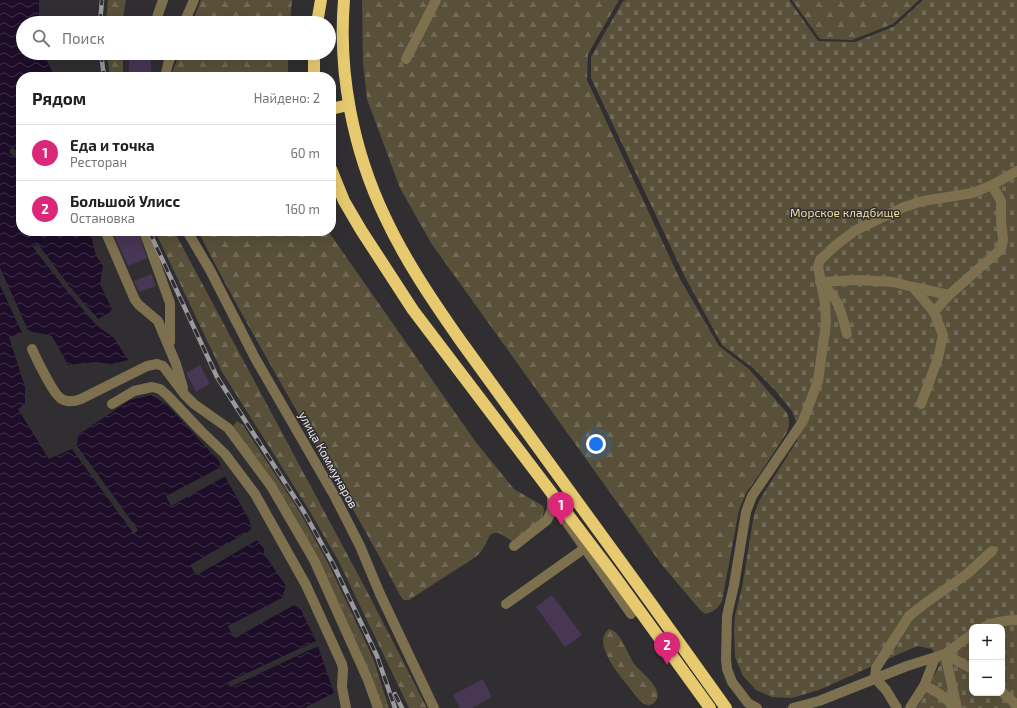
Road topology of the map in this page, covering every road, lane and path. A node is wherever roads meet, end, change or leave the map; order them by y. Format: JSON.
{"nodes":[{"id":1,"x":163,"y":0,"type":"edge"},
{"id":2,"x":194,"y":0,"type":"edge"},
{"id":3,"x":321,"y":0,"type":"edge"},
{"id":4,"x":344,"y":0,"type":"edge"},
{"id":5,"x":436,"y":0,"type":"edge"},
{"id":6,"x":157,"y":16,"type":"edge"},
{"id":7,"x":187,"y":16,"type":"edge"},
{"id":8,"x":318,"y":16,"type":"edge"},
{"id":9,"x":406,"y":59,"type":"dead end"},
{"id":10,"x":169,"y":60,"type":"edge"},
{"id":11,"x":314,"y":60,"type":"edge"},
{"id":12,"x":166,"y":72,"type":"edge"},
{"id":13,"x":314,"y":72,"type":"edge"},
{"id":14,"x":348,"y":105,"type":"junction"},
{"id":15,"x":336,"y":109,"type":"edge"},
{"id":16,"x":1017,"y":170,"type":"edge"},
{"id":17,"x":336,"y":181,"type":"edge"},
{"id":18,"x":992,"y":185,"type":"junction"},
{"id":19,"x":107,"y":236,"type":"edge"},
{"id":20,"x":146,"y":236,"type":"edge"},
{"id":21,"x":190,"y":236,"type":"edge"},
{"id":22,"x":820,"y":282,"type":"junction"},
{"id":23,"x":913,"y":287,"type":"junction"},
{"id":24,"x":949,"y":295,"type":"junction"},
{"id":25,"x":934,"y":312,"type":"junction"},
{"id":26,"x":847,"y":334,"type":"dead end"},
{"id":27,"x":32,"y":349,"type":"dead end"},
{"id":28,"x":171,"y":349,"type":"junction"},
{"id":29,"x":185,"y":395,"type":"junction"},
{"id":30,"x":112,"y":404,"type":"dead end"},
{"id":31,"x":922,"y":404,"type":"dead end"},
{"id":32,"x":553,"y":498,"type":"junction"},
{"id":33,"x":514,"y":546,"type":"dead end"},
{"id":34,"x":585,"y":548,"type":"junction"},
{"id":35,"x":992,"y":551,"type":"dead end"},
{"id":36,"x":506,"y":604,"type":"dead end"},
{"id":37,"x":631,"y":614,"type":"dead end"},
{"id":38,"x":1017,"y":620,"type":"edge"},
{"id":39,"x":991,"y":624,"type":"edge"},
{"id":40,"x":969,"y":636,"type":"edge"},
{"id":41,"x":940,"y":656,"type":"junction"},
{"id":42,"x":969,"y":668,"type":"edge"},
{"id":43,"x":875,"y":678,"type":"junction"},
{"id":44,"x":924,"y":686,"type":"junction"},
{"id":45,"x":1005,"y":695,"type":"edge"},
{"id":46,"x":1017,"y":705,"type":"edge"},
{"id":47,"x":708,"y":707,"type":"edge"},
{"id":48,"x":346,"y":708,"type":"edge"},
{"id":49,"x":378,"y":708,"type":"edge"},
{"id":50,"x":434,"y":708,"type":"edge"},
{"id":51,"x":726,"y":708,"type":"edge"},
{"id":52,"x":757,"y":708,"type":"edge"},
{"id":53,"x":792,"y":708,"type":"edge"},
{"id":54,"x":897,"y":708,"type":"edge"},
{"id":55,"x":910,"y":708,"type":"edge"},
{"id":56,"x":956,"y":708,"type":"edge"}],
"edges":[{"from":1,"to":6,"type":"street"},
{"from":2,"to":7,"type":"street"},
{"from":3,"to":8,"type":"highway"},
{"from":4,"to":14,"type":"highway"},
{"from":5,"to":9,"type":"street"},
{"from":10,"to":12,"type":"street"},
{"from":11,"to":13,"type":"highway"},
{"from":14,"to":15,"type":"highway"},
{"from":14,"to":51,"type":"highway"},
{"from":16,"to":18,"type":"street"},
{"from":17,"to":32,"type":"highway"},
{"from":18,"to":22,"type":"street"},
{"from":18,"to":24,"type":"street"},
{"from":19,"to":28,"type":"street"},
{"from":20,"to":28,"type":"street"},
{"from":21,"to":50,"type":"street","name":"улица Коммунаров"},
{"from":22,"to":23,"type":"street"},
{"from":22,"to":26,"type":"street"},
{"from":22,"to":52,"type":"street"},
{"from":23,"to":24,"type":"street"},
{"from":23,"to":25,"type":"street"},
{"from":24,"to":25,"type":"street"},
{"from":25,"to":31,"type":"street"},
{"from":27,"to":29,"type":"street"},
{"from":28,"to":29,"type":"street"},
{"from":29,"to":49,"type":"street"},
{"from":30,"to":48,"type":"street"},
{"from":32,"to":33,"type":"street"},
{"from":32,"to":34,"type":"street"},
{"from":32,"to":47,"type":"highway"},
{"from":34,"to":36,"type":"street"},
{"from":34,"to":37,"type":"street"},
{"from":35,"to":43,"type":"street"},
{"from":38,"to":39,"type":"street"},
{"from":40,"to":41,"type":"street"},
{"from":41,"to":42,"type":"street"},
{"from":41,"to":43,"type":"street"},
{"from":41,"to":44,"type":"street"},
{"from":41,"to":56,"type":"street"},
{"from":43,"to":53,"type":"street"},
{"from":43,"to":54,"type":"street"},
{"from":44,"to":55,"type":"street"},
{"from":44,"to":56,"type":"street"},
{"from":45,"to":46,"type":"street"}]}
